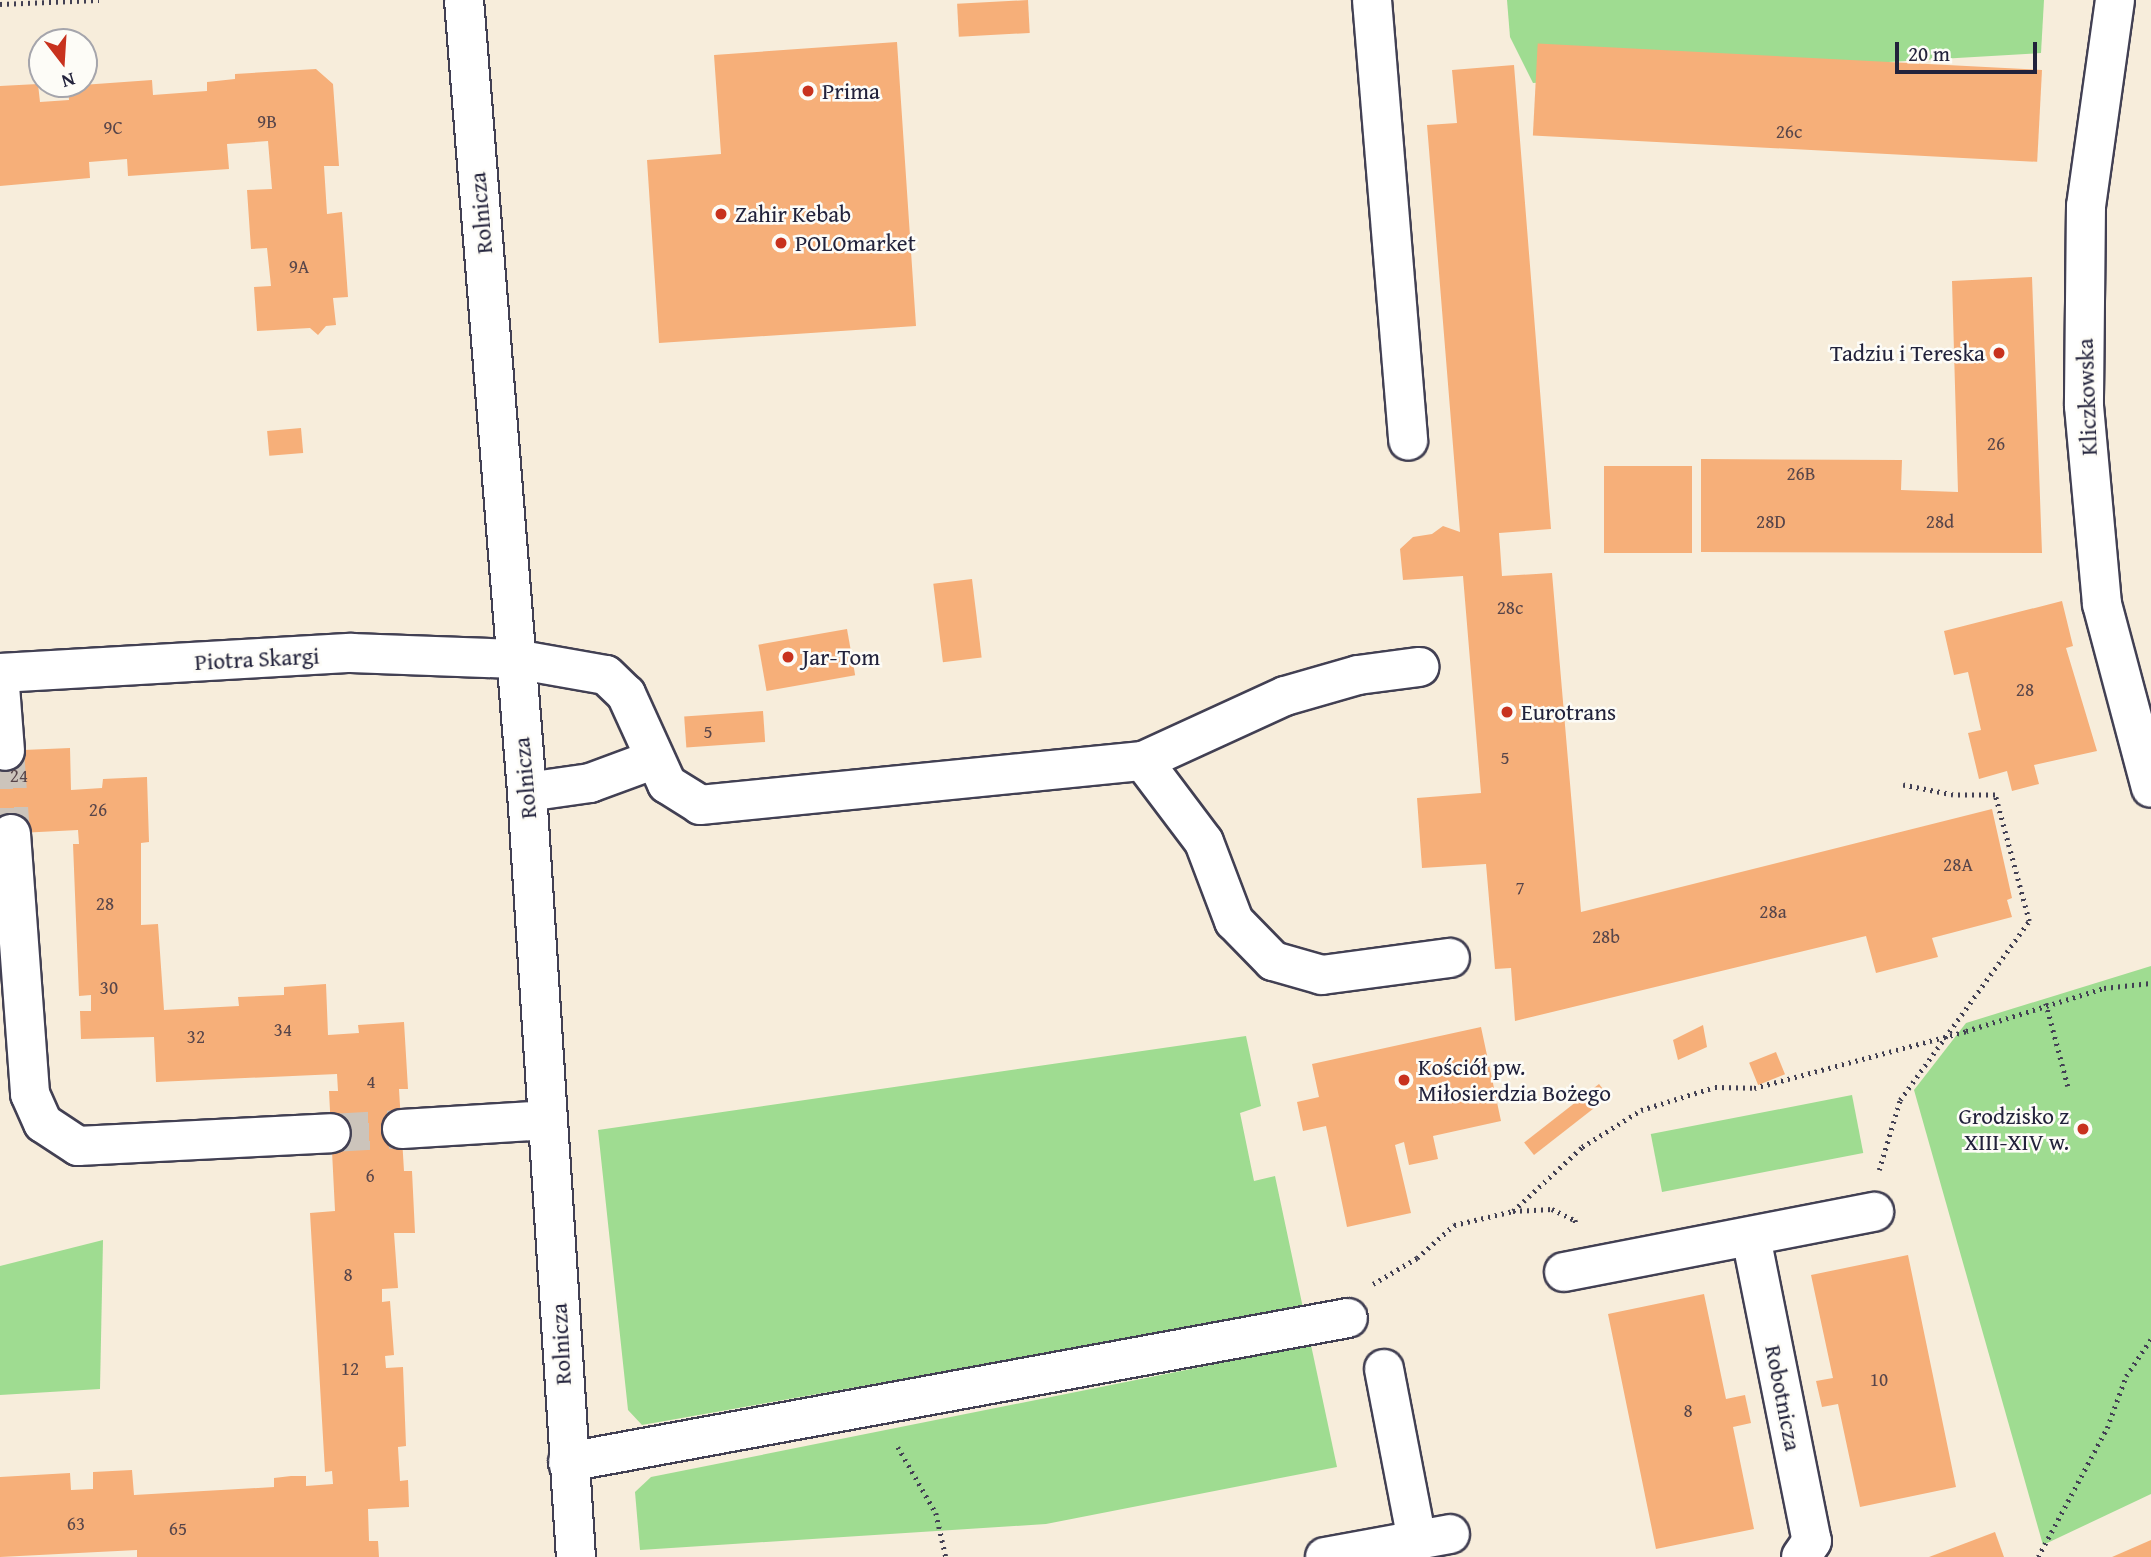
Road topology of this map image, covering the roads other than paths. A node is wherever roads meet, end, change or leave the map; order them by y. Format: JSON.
{"nodes":[{"id":1,"x":464,"y":0,"type":"edge"},
{"id":2,"x":1372,"y":0,"type":"edge"},
{"id":3,"x":2115,"y":0,"type":"edge"},
{"id":4,"x":1408,"y":441,"type":"dead end"},
{"id":5,"x":515,"y":659,"type":"junction"},
{"id":6,"x":1419,"y":667,"type":"dead end"},
{"id":7,"x":0,"y":673,"type":"edge"},
{"id":8,"x":0,"y":686,"type":"edge"},
{"id":9,"x":5,"y":751,"type":"dead end"},
{"id":10,"x":655,"y":758,"type":"junction"},
{"id":11,"x":1143,"y":761,"type":"junction"},
{"id":12,"x":2151,"y":788,"type":"edge"},
{"id":13,"x":527,"y":792,"type":"junction"},
{"id":14,"x":11,"y":834,"type":"tunnel mouth"},
{"id":15,"x":1450,"y":958,"type":"dead end"},
{"id":16,"x":548,"y":1120,"type":"junction"},
{"id":17,"x":402,"y":1129,"type":"tunnel mouth"},
{"id":18,"x":331,"y":1133,"type":"tunnel mouth"},
{"id":19,"x":1874,"y":1212,"type":"road end"},
{"id":20,"x":1751,"y":1237,"type":"junction"},
{"id":21,"x":1575,"y":1270,"type":"road end"},
{"id":22,"x":1348,"y":1318,"type":"dead end"},
{"id":23,"x":1384,"y":1368,"type":"dead end"},
{"id":24,"x":568,"y":1462,"type":"junction"},
{"id":25,"x":576,"y":1557,"type":"edge"},
{"id":26,"x":1325,"y":1557,"type":"edge"},
{"id":27,"x":1801,"y":1557,"type":"edge"}],
"edges":[{"from":1,"to":5,"type":"street","name":"Rolnicza"},
{"from":2,"to":4,"type":"street"},
{"from":3,"to":12,"type":"street","name":"Kliczkowska"},
{"from":5,"to":7,"type":"street","name":"Piotra Skargi"},
{"from":5,"to":10,"type":"street","name":"Piotra Skargi"},
{"from":5,"to":13,"type":"street","name":"Rolnicza"},
{"from":6,"to":11,"type":"street","name":"Piotra Skargi"},
{"from":8,"to":9,"type":"street"},
{"from":10,"to":11,"type":"street","name":"Piotra Skargi"},
{"from":10,"to":13,"type":"street"},
{"from":11,"to":15,"type":"street"},
{"from":13,"to":16,"type":"street","name":"Rolnicza"},
{"from":14,"to":18,"type":"street"},
{"from":16,"to":17,"type":"street"},
{"from":16,"to":24,"type":"street","name":"Rolnicza"},
{"from":19,"to":20,"type":"street"},
{"from":20,"to":21,"type":"street"},
{"from":20,"to":27,"type":"street","name":"Robotnicza"},
{"from":22,"to":24,"type":"street"},
{"from":23,"to":26,"type":"street"},
{"from":24,"to":25,"type":"street","name":"Rolnicza"}]}
